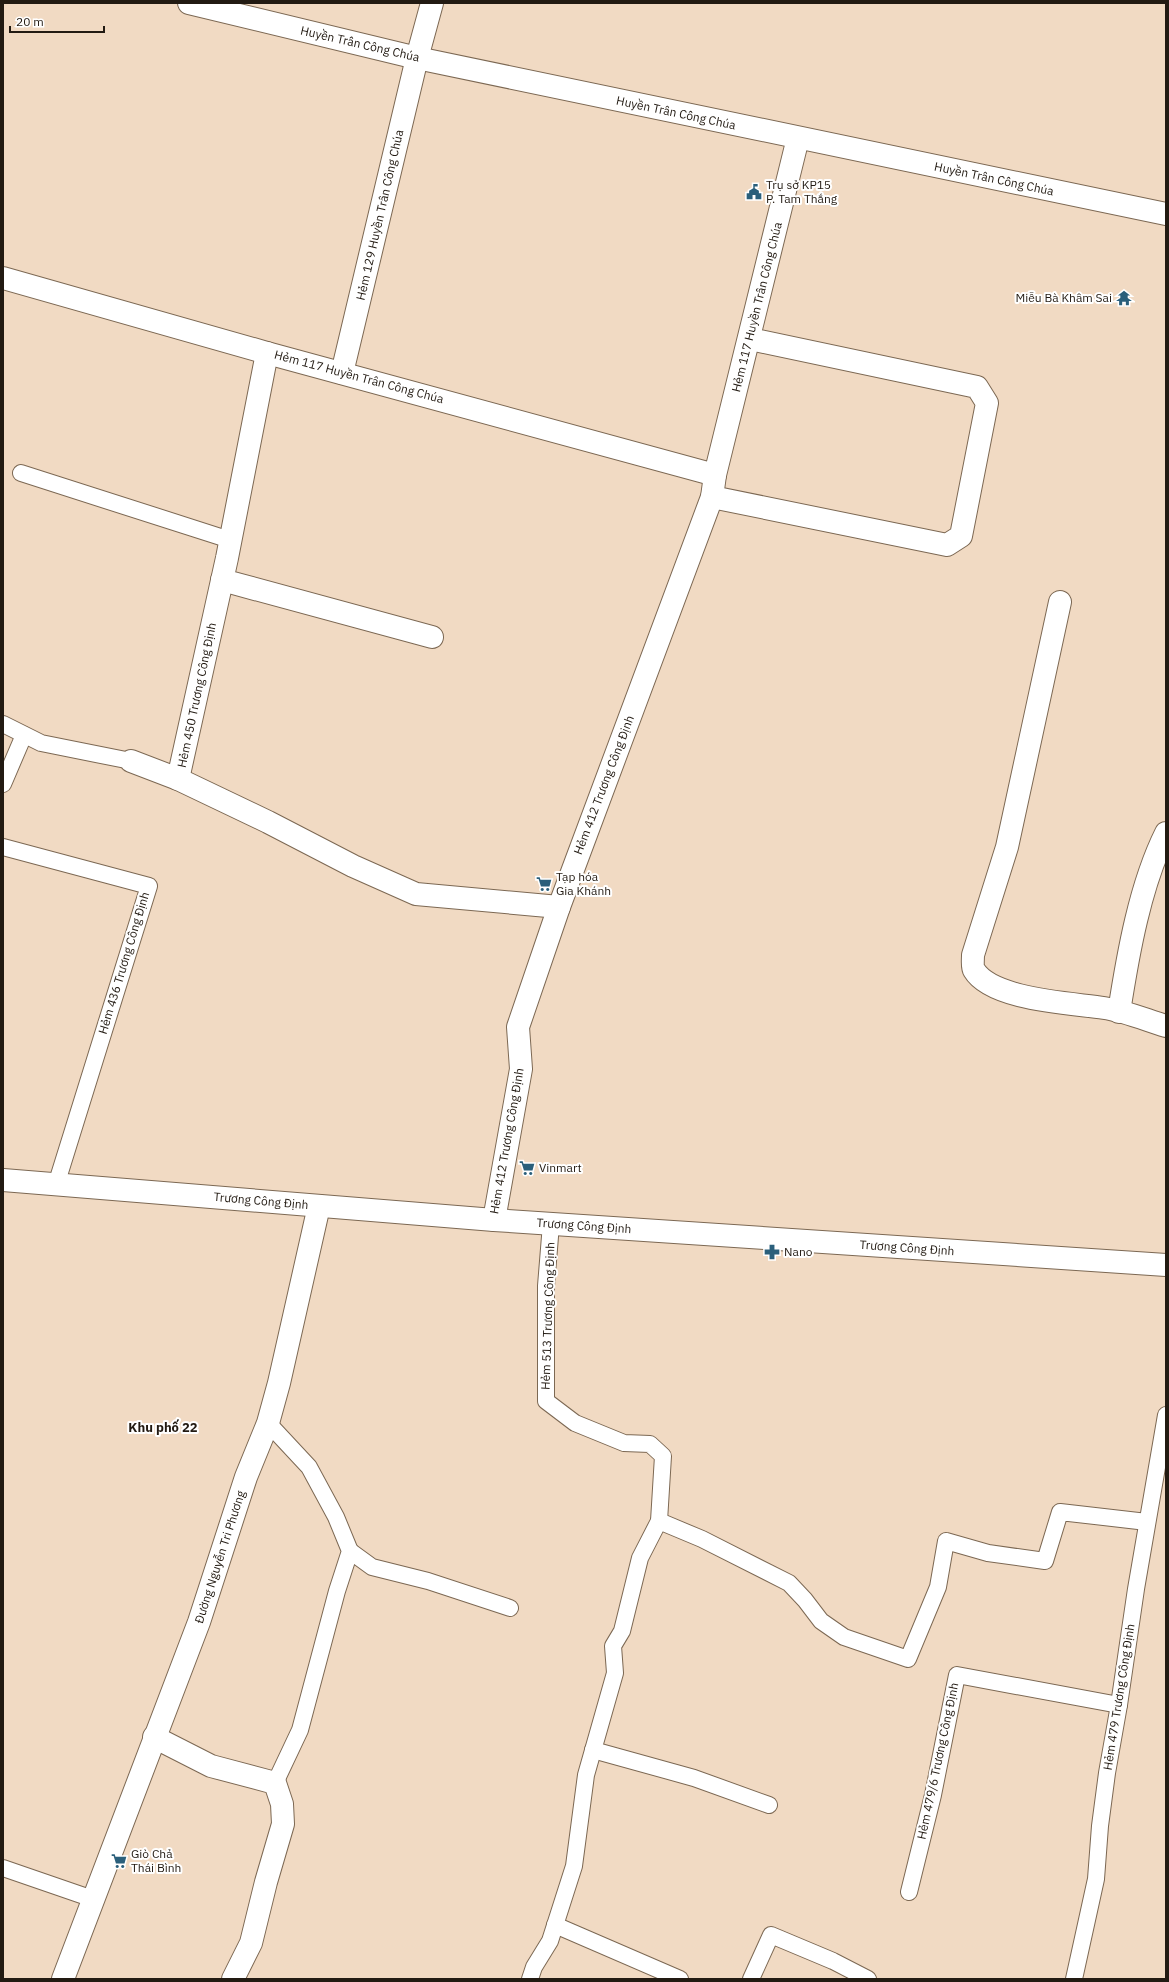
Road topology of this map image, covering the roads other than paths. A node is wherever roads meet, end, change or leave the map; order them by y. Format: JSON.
{"nodes":[{"id":1,"x":188,"y":3,"type":"edge"},
{"id":2,"x":432,"y":3,"type":"edge"},
{"id":3,"x":417,"y":58,"type":"junction"},
{"id":4,"x":798,"y":138,"type":"junction"},
{"id":5,"x":1166,"y":214,"type":"edge"},
{"id":6,"x":3,"y":278,"type":"edge"},
{"id":7,"x":750,"y":339,"type":"junction"},
{"id":8,"x":267,"y":353,"type":"junction"},
{"id":9,"x":342,"y":373,"type":"junction"},
{"id":10,"x":20,"y":473,"type":"dead end"},
{"id":11,"x":716,"y":475,"type":"junction"},
{"id":12,"x":712,"y":497,"type":"junction"},
{"id":13,"x":230,"y":540,"type":"junction"},
{"id":14,"x":222,"y":580,"type":"junction"},
{"id":15,"x":1060,"y":602,"type":"dead end"},
{"id":16,"x":432,"y":637,"type":"dead end"},
{"id":17,"x":3,"y":724,"type":"edge"},
{"id":18,"x":24,"y":735,"type":"junction"},
{"id":19,"x":131,"y":761,"type":"joint"},
{"id":20,"x":178,"y":780,"type":"junction"},
{"id":21,"x":3,"y":784,"type":"edge"},
{"id":22,"x":1166,"y":833,"type":"edge"},
{"id":23,"x":3,"y":847,"type":"edge"},
{"id":24,"x":559,"y":907,"type":"junction"},
{"id":25,"x":1119,"y":1012,"type":"junction"},
{"id":26,"x":1166,"y":1026,"type":"edge"},
{"id":27,"x":3,"y":1180,"type":"edge"},
{"id":28,"x":56,"y":1185,"type":"junction"},
{"id":29,"x":319,"y":1206,"type":"junction"},
{"id":30,"x":494,"y":1220,"type":"junction"},
{"id":31,"x":551,"y":1224,"type":"junction"},
{"id":32,"x":1166,"y":1265,"type":"edge"},
{"id":33,"x":1166,"y":1415,"type":"edge"},
{"id":34,"x":268,"y":1423,"type":"junction"},
{"id":35,"x":658,"y":1521,"type":"junction"},
{"id":36,"x":1148,"y":1522,"type":"junction"},
{"id":37,"x":350,"y":1550,"type":"junction"},
{"id":38,"x":510,"y":1608,"type":"dead end"},
{"id":39,"x":1119,"y":1705,"type":"junction"},
{"id":40,"x":154,"y":1737,"type":"junction"},
{"id":41,"x":593,"y":1750,"type":"junction"},
{"id":42,"x":275,"y":1783,"type":"junction"},
{"id":43,"x":769,"y":1805,"type":"dead end"},
{"id":44,"x":3,"y":1868,"type":"edge"},
{"id":45,"x":909,"y":1892,"type":"dead end"},
{"id":46,"x":93,"y":1899,"type":"junction"},
{"id":47,"x":555,"y":1925,"type":"junction"},
{"id":48,"x":62,"y":1979,"type":"edge"},
{"id":49,"x":233,"y":1979,"type":"edge"},
{"id":50,"x":530,"y":1979,"type":"edge"},
{"id":51,"x":680,"y":1979,"type":"edge"},
{"id":52,"x":751,"y":1979,"type":"edge"},
{"id":53,"x":868,"y":1979,"type":"edge"},
{"id":54,"x":1074,"y":1979,"type":"edge"}],
"edges":[{"from":1,"to":3,"type":"street","name":"Huyền Trân Công Chúa"},
{"from":2,"to":3,"type":"street","name":"Hẻm 129 Huyền Trân Công Chúa"},
{"from":3,"to":4,"type":"street","name":"Huyền Trân Công Chúa"},
{"from":3,"to":9,"type":"street","name":"Hẻm 129 Huyền Trân Công Chúa"},
{"from":4,"to":5,"type":"street","name":"Huyền Trân Công Chúa"},
{"from":4,"to":7,"type":"street","name":"Hẻm 117 Huyền Trân Công Chúa"},
{"from":6,"to":8,"type":"street","name":"Hẻm 117 Huyền Trân Công Chúa"},
{"from":7,"to":11,"type":"street","name":"Hẻm 117 Huyền Trân Công Chúa"},
{"from":7,"to":12,"type":"street"},
{"from":8,"to":9,"type":"street","name":"Hẻm 117 Huyền Trân Công Chúa"},
{"from":8,"to":13,"type":"street","name":"Hẻm 450 Trương Công Định"},
{"from":9,"to":11,"type":"street","name":"Hẻm 117 Huyền Trân Công Chúa"},
{"from":10,"to":13,"type":"lane"},
{"from":11,"to":12,"type":"street","name":"Hẻm 117 Huyền Trân Công Chúa"},
{"from":12,"to":24,"type":"street","name":"Hẻm 412 Trương Công Định"},
{"from":13,"to":14,"type":"street","name":"Hẻm 450 Trương Công Định"},
{"from":14,"to":16,"type":"street"},
{"from":14,"to":20,"type":"street","name":"Hẻm 450 Trương Công Định"},
{"from":15,"to":25,"type":"street"},
{"from":17,"to":18,"type":"lane"},
{"from":18,"to":19,"type":"lane"},
{"from":18,"to":21,"type":"lane"},
{"from":19,"to":20,"type":"street"},
{"from":20,"to":24,"type":"street","name":"Hẻm 450 Trương Công Định"},
{"from":22,"to":25,"type":"street"},
{"from":23,"to":28,"type":"lane","name":"Hẻm 436 Trương Công Định"},
{"from":24,"to":30,"type":"street","name":"Hẻm 412 Trương Công Định"},
{"from":25,"to":26,"type":"street"},
{"from":27,"to":28,"type":"street","name":"Trương Công Định"},
{"from":28,"to":29,"type":"street","name":"Trương Công Định"},
{"from":29,"to":30,"type":"street","name":"Trương Công Định"},
{"from":29,"to":34,"type":"street","name":"Đường Nguyễn Tri Phương"},
{"from":30,"to":31,"type":"street","name":"Trương Công Định"},
{"from":31,"to":32,"type":"street","name":"Trương Công Định"},
{"from":31,"to":35,"type":"lane","name":"Hẻm 513 Trương Công Định"},
{"from":33,"to":36,"type":"lane","name":"Hẻm 479 Trương Công Định"},
{"from":34,"to":37,"type":"lane"},
{"from":34,"to":40,"type":"street","name":"Đường Nguyễn Tri Phương"},
{"from":35,"to":36,"type":"lane"},
{"from":35,"to":41,"type":"lane","name":"Hẻm 513 Trương Công Định"},
{"from":36,"to":39,"type":"lane","name":"Hẻm 479 Trương Công Định"},
{"from":37,"to":38,"type":"lane"},
{"from":37,"to":42,"type":"lane"},
{"from":39,"to":45,"type":"lane","name":"Hẻm 479/6 Trương Công Định"},
{"from":39,"to":54,"type":"lane","name":"Hẻm 479 Trương Công Định"},
{"from":40,"to":42,"type":"street"},
{"from":40,"to":46,"type":"street","name":"Đường Nguyễn Tri Phương"},
{"from":41,"to":43,"type":"lane"},
{"from":41,"to":47,"type":"lane","name":"Hẻm 513 Trương Công Định"},
{"from":42,"to":49,"type":"street"},
{"from":44,"to":46,"type":"lane"},
{"from":46,"to":48,"type":"street","name":"Đường Nguyễn Tri Phương"},
{"from":47,"to":50,"type":"lane","name":"Hẻm 513 Trương Công Định"},
{"from":47,"to":51,"type":"lane"},
{"from":52,"to":53,"type":"lane"}]}
